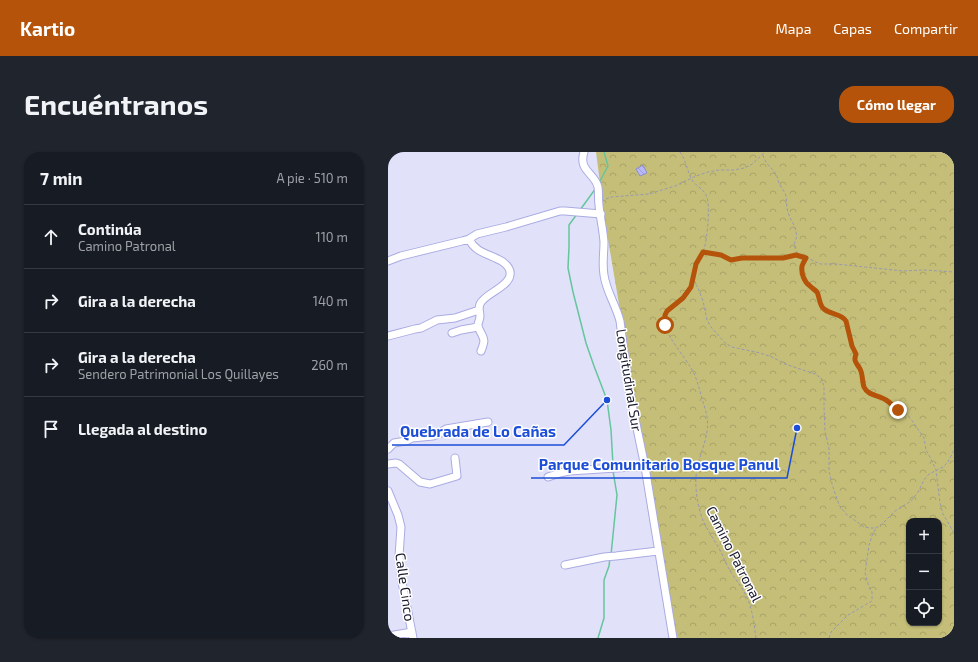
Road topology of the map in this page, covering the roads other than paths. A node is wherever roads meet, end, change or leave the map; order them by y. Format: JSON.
{"nodes":[{"id":1,"x":584,"y":152,"type":"edge"},
{"id":2,"x":600,"y":214,"type":"junction"},
{"id":3,"x":469,"y":239,"type":"junction"},
{"id":4,"x":388,"y":261,"type":"edge"},
{"id":5,"x":479,"y":310,"type":"junction"},
{"id":6,"x":478,"y":327,"type":"junction"},
{"id":7,"x":452,"y":333,"type":"dead end"},
{"id":8,"x":388,"y":336,"type":"edge"},
{"id":9,"x":481,"y":351,"type":"dead end"},
{"id":10,"x":488,"y":422,"type":"dead end"},
{"id":11,"x":388,"y":449,"type":"edge"},
{"id":12,"x":455,"y":458,"type":"dead end"},
{"id":13,"x":388,"y":464,"type":"edge"},
{"id":14,"x":645,"y":467,"type":"junction"},
{"id":15,"x":548,"y":477,"type":"dead end"},
{"id":16,"x":388,"y":491,"type":"edge"},
{"id":17,"x":658,"y":551,"type":"junction"},
{"id":18,"x":565,"y":565,"type":"dead end"},
{"id":19,"x":412,"y":635,"type":"edge"},
{"id":20,"x":388,"y":636,"type":"edge"},
{"id":21,"x":673,"y":638,"type":"edge"}],
"edges":[{"from":1,"to":2,"type":"street","name":"Longitudinal Sur"},
{"from":2,"to":3,"type":"street"},
{"from":2,"to":14,"type":"street","name":"Longitudinal Sur"},
{"from":3,"to":4,"type":"street"},
{"from":3,"to":5,"type":"street"},
{"from":5,"to":6,"type":"street"},
{"from":5,"to":8,"type":"street"},
{"from":6,"to":7,"type":"street"},
{"from":6,"to":9,"type":"street"},
{"from":10,"to":11,"type":"street"},
{"from":12,"to":13,"type":"street"},
{"from":14,"to":15,"type":"street"},
{"from":14,"to":17,"type":"street","name":"Longitudinal Sur"},
{"from":16,"to":19,"type":"street","name":"Calle Cinco"},
{"from":17,"to":18,"type":"street"},
{"from":17,"to":21,"type":"street","name":"Longitudinal Sur"},
{"from":19,"to":20,"type":"street"}]}
